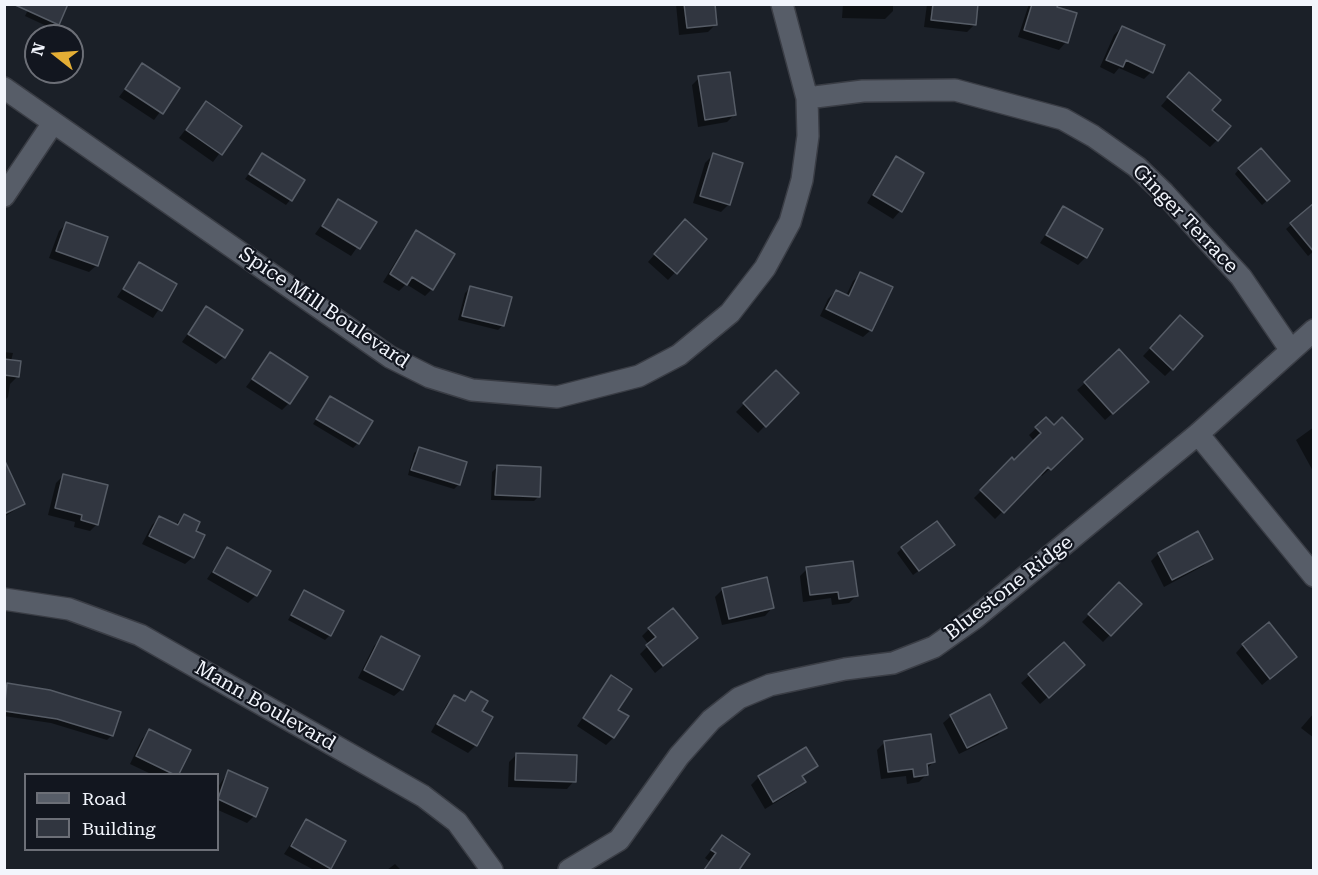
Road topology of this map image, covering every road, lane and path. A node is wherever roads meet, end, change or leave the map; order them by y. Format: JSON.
{"nodes":[{"id":1,"x":782,"y":4,"type":"edge"},
{"id":2,"x":4,"y":88,"type":"edge"},
{"id":3,"x":807,"y":98,"type":"junction"},
{"id":4,"x":53,"y":123,"type":"junction"},
{"id":5,"x":4,"y":196,"type":"edge"},
{"id":6,"x":1314,"y":330,"type":"edge"},
{"id":7,"x":1290,"y":349,"type":"junction"},
{"id":8,"x":1198,"y":434,"type":"junction"},
{"id":9,"x":1314,"y":576,"type":"edge"},
{"id":10,"x":4,"y":599,"type":"edge"},
{"id":11,"x":492,"y":870,"type":"edge"},
{"id":12,"x":569,"y":870,"type":"edge"}],
"edges":[{"from":1,"to":3,"type":"street","name":"Spice Mill Boulevard"},
{"from":2,"to":4,"type":"street","name":"Spice Mill Boulevard"},
{"from":3,"to":4,"type":"street","name":"Spice Mill Boulevard"},
{"from":3,"to":7,"type":"street","name":"Ginger Terrace"},
{"from":4,"to":5,"type":"street"},
{"from":6,"to":7,"type":"street","name":"Bluestone Ridge"},
{"from":7,"to":8,"type":"street","name":"Bluestone Ridge"},
{"from":8,"to":9,"type":"street"},
{"from":8,"to":12,"type":"street","name":"Bluestone Ridge"},
{"from":10,"to":11,"type":"street","name":"Mann Boulevard"}]}
